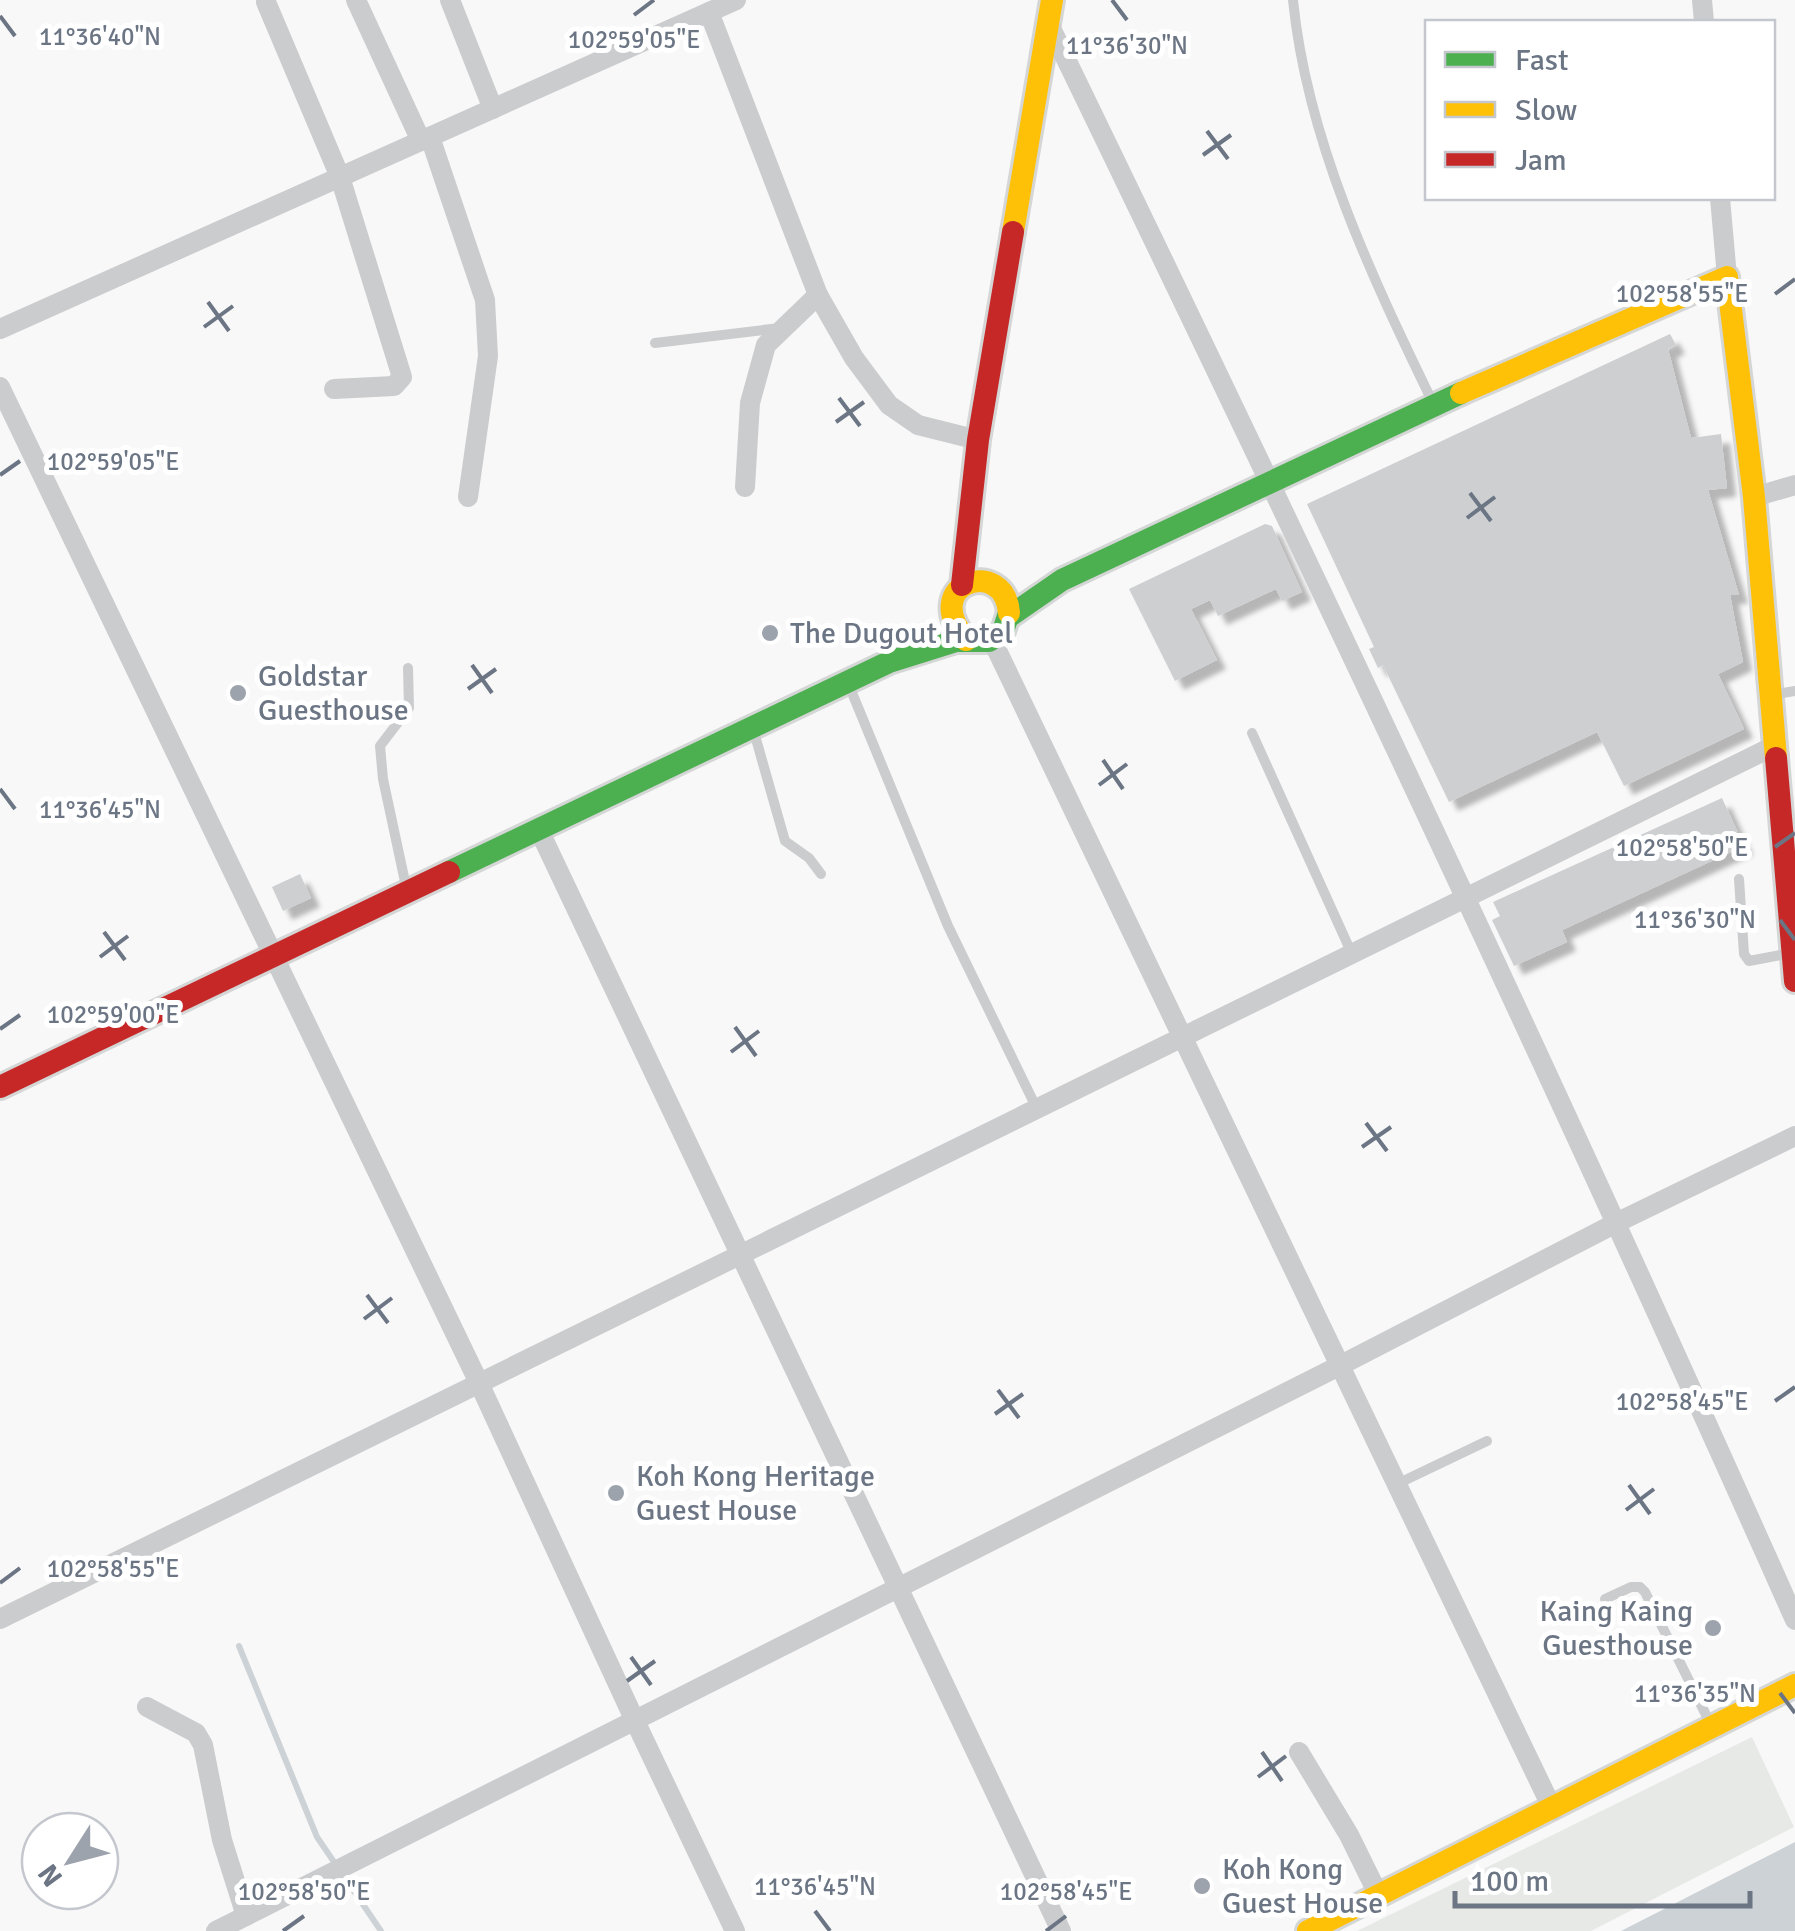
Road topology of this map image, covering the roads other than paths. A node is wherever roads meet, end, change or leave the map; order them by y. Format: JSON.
{"nodes":[{"id":1,"x":356,"y":0,"type":"edge"},
{"id":2,"x":450,"y":0,"type":"edge"},
{"id":3,"x":736,"y":0,"type":"edge"},
{"id":4,"x":1293,"y":0,"type":"edge"},
{"id":5,"x":266,"y":2,"type":"edge"},
{"id":6,"x":703,"y":9,"type":"edge"},
{"id":7,"x":1050,"y":11,"type":"edge"},
{"id":8,"x":493,"y":108,"type":"junction"},
{"id":9,"x":425,"y":139,"type":"junction"},
{"id":10,"x":340,"y":177,"type":"junction"},
{"id":11,"x":1720,"y":200,"type":"edge"},
{"id":12,"x":1727,"y":277,"type":"junction"},
{"id":13,"x":818,"y":295,"type":"junction"},
{"id":14,"x":781,"y":328,"type":"junction"},
{"id":15,"x":0,"y":329,"type":"edge"},
{"id":16,"x":655,"y":343,"type":"dead end"},
{"id":17,"x":0,"y":387,"type":"edge"},
{"id":18,"x":334,"y":388,"type":"dead end"},
{"id":19,"x":1434,"y":405,"type":"junction"},
{"id":20,"x":978,"y":440,"type":"junction"},
{"id":21,"x":1270,"y":481,"type":"junction"},
{"id":22,"x":1795,"y":486,"type":"edge"},
{"id":23,"x":745,"y":487,"type":"dead end"},
{"id":24,"x":468,"y":497,"type":"dead end"},
{"id":25,"x":1754,"y":497,"type":"junction"},
{"id":26,"x":966,"y":543,"type":"junction"},
{"id":27,"x":1062,"y":580,"type":"junction"},
{"id":28,"x":993,"y":584,"type":"junction"},
{"id":29,"x":962,"y":585,"type":"junction"},
{"id":30,"x":948,"y":610,"type":"junction"},
{"id":31,"x":1010,"y":616,"type":"junction"},
{"id":32,"x":966,"y":640,"type":"junction"},
{"id":33,"x":992,"y":640,"type":"junction"},
{"id":34,"x":889,"y":662,"type":"junction"},
{"id":35,"x":408,"y":668,"type":"dead end"},
{"id":36,"x":848,"y":682,"type":"junction"},
{"id":37,"x":1795,"y":691,"type":"edge"},
{"id":38,"x":1770,"y":695,"type":"junction"},
{"id":39,"x":752,"y":728,"type":"junction"},
{"id":40,"x":1252,"y":733,"type":"dead end"},
{"id":41,"x":1774,"y":746,"type":"junction"},
{"id":42,"x":539,"y":830,"type":"junction"},
{"id":43,"x":821,"y":874,"type":"dead end"},
{"id":44,"x":1739,"y":879,"type":"dead end"},
{"id":45,"x":408,"y":892,"type":"junction"},
{"id":46,"x":1465,"y":898,"type":"junction"},
{"id":47,"x":1792,"y":953,"type":"edge"},
{"id":48,"x":1352,"y":954,"type":"junction"},
{"id":49,"x":274,"y":956,"type":"junction"},
{"id":50,"x":1795,"y":981,"type":"edge"},
{"id":51,"x":1184,"y":1036,"type":"junction"},
{"id":52,"x":0,"y":1087,"type":"edge"},
{"id":53,"x":1037,"y":1109,"type":"junction"},
{"id":54,"x":1795,"y":1136,"type":"edge"},
{"id":55,"x":1618,"y":1222,"type":"junction"},
{"id":56,"x":739,"y":1255,"type":"junction"},
{"id":57,"x":1340,"y":1365,"type":"junction"},
{"id":58,"x":479,"y":1383,"type":"junction"},
{"id":59,"x":1487,"y":1442,"type":"dead end"},
{"id":60,"x":1397,"y":1484,"type":"junction"},
{"id":61,"x":896,"y":1589,"type":"junction"},
{"id":62,"x":1606,"y":1599,"type":"dead end"},
{"id":63,"x":0,"y":1619,"type":"edge"},
{"id":64,"x":1795,"y":1620,"type":"edge"},
{"id":65,"x":1795,"y":1685,"type":"edge"},
{"id":66,"x":147,"y":1707,"type":"dead end"},
{"id":67,"x":635,"y":1722,"type":"junction"},
{"id":68,"x":1713,"y":1728,"type":"junction"},
{"id":69,"x":1299,"y":1752,"type":"dead end"},
{"id":70,"x":1553,"y":1810,"type":"junction"},
{"id":71,"x":1379,"y":1896,"type":"junction"},
{"id":72,"x":246,"y":1916,"type":"junction"},
{"id":73,"x":216,"y":1931,"type":"edge"},
{"id":74,"x":736,"y":1931,"type":"edge"},
{"id":75,"x":1061,"y":1931,"type":"edge"},
{"id":76,"x":1308,"y":1931,"type":"edge"}],
"edges":[{"from":1,"to":9,"type":"street"},
{"from":2,"to":8,"type":"street"},
{"from":3,"to":6,"type":"street"},
{"from":4,"to":19,"type":"lane"},
{"from":5,"to":10,"type":"street"},
{"from":6,"to":8,"type":"street"},
{"from":6,"to":13,"type":"street"},
{"from":7,"to":20,"type":"street"},
{"from":7,"to":21,"type":"street"},
{"from":8,"to":9,"type":"street"},
{"from":9,"to":10,"type":"street"},
{"from":9,"to":24,"type":"street"},
{"from":10,"to":15,"type":"street"},
{"from":10,"to":18,"type":"street"},
{"from":11,"to":12,"type":"street"},
{"from":12,"to":19,"type":"street"},
{"from":12,"to":25,"type":"street"},
{"from":13,"to":14,"type":"street"},
{"from":13,"to":20,"type":"street"},
{"from":14,"to":16,"type":"lane"},
{"from":14,"to":23,"type":"street"},
{"from":17,"to":49,"type":"street"},
{"from":19,"to":21,"type":"street"},
{"from":20,"to":26,"type":"street"},
{"from":21,"to":27,"type":"street"},
{"from":21,"to":46,"type":"street"},
{"from":22,"to":25,"type":"street"},
{"from":25,"to":38,"type":"street"},
{"from":26,"to":28,"type":"street"},
{"from":26,"to":29,"type":"street"},
{"from":27,"to":28,"type":"street"},
{"from":27,"to":31,"type":"street"},
{"from":28,"to":29,"type":"street"},
{"from":28,"to":31,"type":"street"},
{"from":29,"to":30,"type":"street"},
{"from":30,"to":32,"type":"street"},
{"from":30,"to":34,"type":"street"},
{"from":31,"to":33,"type":"street"},
{"from":32,"to":33,"type":"street"},
{"from":32,"to":34,"type":"street"},
{"from":33,"to":51,"type":"street"},
{"from":34,"to":36,"type":"street"},
{"from":35,"to":45,"type":"lane"},
{"from":36,"to":39,"type":"street"},
{"from":36,"to":53,"type":"lane"},
{"from":37,"to":38,"type":"lane"},
{"from":38,"to":41,"type":"street"},
{"from":39,"to":42,"type":"street"},
{"from":39,"to":43,"type":"lane"},
{"from":40,"to":48,"type":"lane"},
{"from":41,"to":46,"type":"street"},
{"from":41,"to":47,"type":"street"},
{"from":42,"to":45,"type":"street"},
{"from":42,"to":56,"type":"street"},
{"from":44,"to":47,"type":"lane"},
{"from":45,"to":49,"type":"street"},
{"from":46,"to":48,"type":"street"},
{"from":46,"to":55,"type":"street"},
{"from":47,"to":50,"type":"street"},
{"from":48,"to":51,"type":"street"},
{"from":49,"to":52,"type":"street"},
{"from":49,"to":58,"type":"street"},
{"from":51,"to":53,"type":"street"},
{"from":51,"to":57,"type":"street"},
{"from":53,"to":56,"type":"street"},
{"from":54,"to":55,"type":"street"},
{"from":55,"to":57,"type":"street"},
{"from":55,"to":64,"type":"street"},
{"from":56,"to":58,"type":"street"},
{"from":56,"to":61,"type":"street"},
{"from":57,"to":60,"type":"street"},
{"from":57,"to":61,"type":"street"},
{"from":58,"to":63,"type":"street"},
{"from":58,"to":67,"type":"street"},
{"from":59,"to":60,"type":"lane"},
{"from":60,"to":70,"type":"street"},
{"from":61,"to":67,"type":"street"},
{"from":61,"to":75,"type":"street"},
{"from":62,"to":68,"type":"lane"},
{"from":65,"to":68,"type":"street"},
{"from":66,"to":72,"type":"street"},
{"from":67,"to":72,"type":"street"},
{"from":67,"to":74,"type":"street"},
{"from":68,"to":70,"type":"street"},
{"from":69,"to":71,"type":"street"},
{"from":70,"to":71,"type":"street"},
{"from":71,"to":76,"type":"street"},
{"from":72,"to":73,"type":"street"}]}
